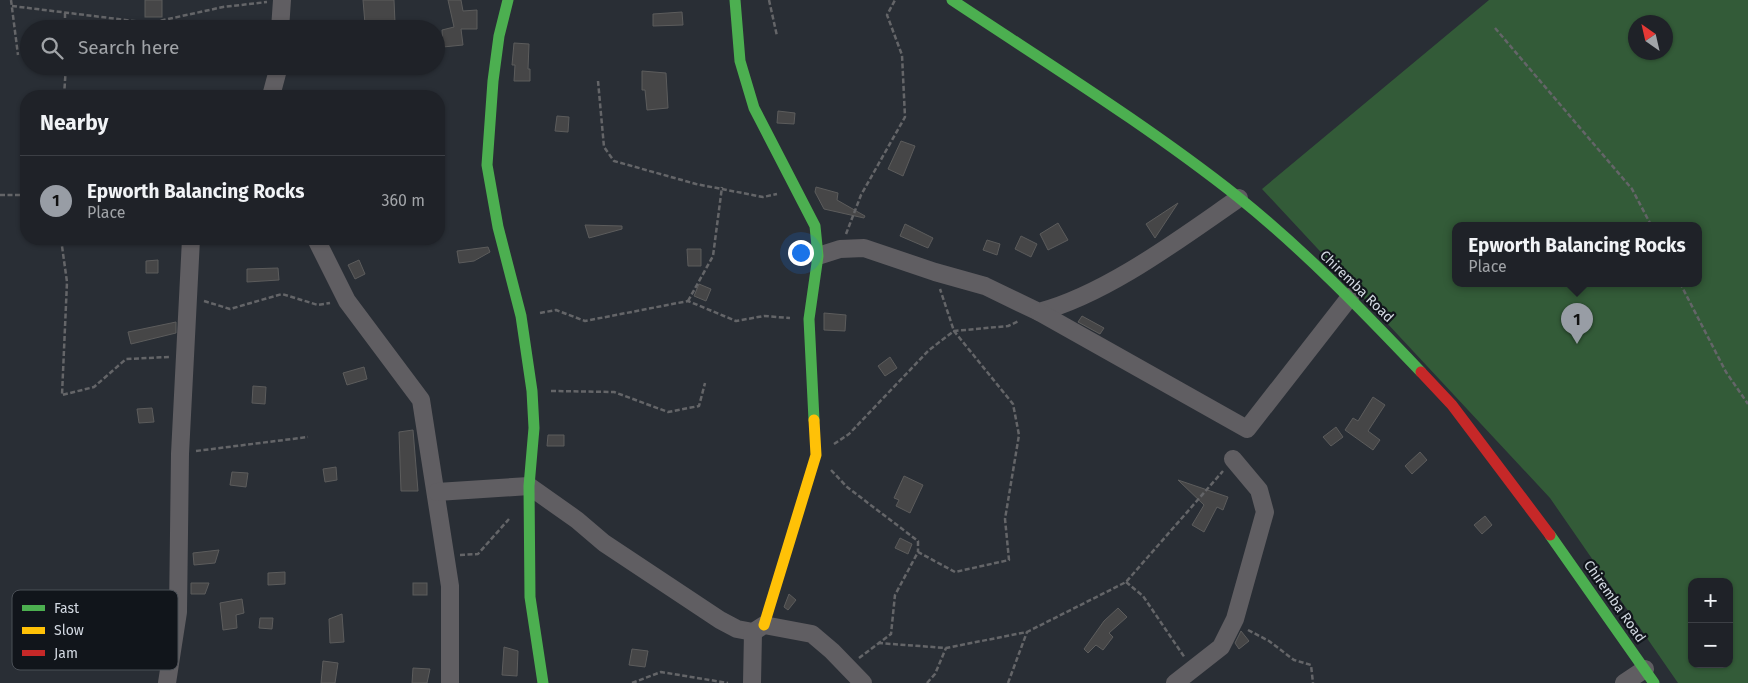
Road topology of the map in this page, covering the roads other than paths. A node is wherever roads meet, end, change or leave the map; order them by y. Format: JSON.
{"nodes":[{"id":1,"x":282,"y":0,"type":"edge"},
{"id":2,"x":508,"y":0,"type":"edge"},
{"id":3,"x":735,"y":0,"type":"edge"},
{"id":4,"x":952,"y":0,"type":"edge"},
{"id":5,"x":281,"y":20,"type":"edge"},
{"id":6,"x":277,"y":75,"type":"edge"},
{"id":7,"x":273,"y":90,"type":"edge"},
{"id":8,"x":1239,"y":198,"type":"junction"},
{"id":9,"x":191,"y":245,"type":"edge"},
{"id":10,"x":319,"y":245,"type":"edge"},
{"id":11,"x":818,"y":256,"type":"junction"},
{"id":12,"x":1350,"y":297,"type":"junction"},
{"id":13,"x":1039,"y":312,"type":"junction"},
{"id":14,"x":1233,"y":459,"type":"road end"},
{"id":15,"x":529,"y":486,"type":"junction"},
{"id":16,"x":437,"y":492,"type":"junction"},
{"id":17,"x":178,"y":612,"type":"edge"},
{"id":18,"x":758,"y":629,"type":"junction"},
{"id":19,"x":169,"y":670,"type":"edge"},
{"id":20,"x":1649,"y":676,"type":"edge"},
{"id":21,"x":167,"y":683,"type":"edge"},
{"id":22,"x":450,"y":683,"type":"edge"},
{"id":23,"x":544,"y":683,"type":"edge"},
{"id":24,"x":752,"y":683,"type":"edge"},
{"id":25,"x":862,"y":683,"type":"edge"},
{"id":26,"x":1175,"y":683,"type":"edge"},
{"id":27,"x":1624,"y":683,"type":"edge"}],
"edges":[{"from":1,"to":5,"type":"street"},
{"from":2,"to":15,"type":"street"},
{"from":3,"to":11,"type":"street"},
{"from":4,"to":8,"type":"street","name":"Chiremba Road"},
{"from":6,"to":7,"type":"street"},
{"from":8,"to":12,"type":"street","name":"Chiremba Road"},
{"from":8,"to":13,"type":"street"},
{"from":9,"to":17,"type":"street"},
{"from":10,"to":16,"type":"street"},
{"from":11,"to":13,"type":"street"},
{"from":11,"to":18,"type":"street"},
{"from":12,"to":13,"type":"street"},
{"from":12,"to":20,"type":"street","name":"Chiremba Road"},
{"from":14,"to":26,"type":"street"},
{"from":15,"to":16,"type":"street"},
{"from":15,"to":18,"type":"street"},
{"from":15,"to":23,"type":"street"},
{"from":16,"to":22,"type":"street"},
{"from":18,"to":24,"type":"street"},
{"from":18,"to":25,"type":"street"},
{"from":19,"to":21,"type":"street"},
{"from":20,"to":27,"type":"street"}]}
